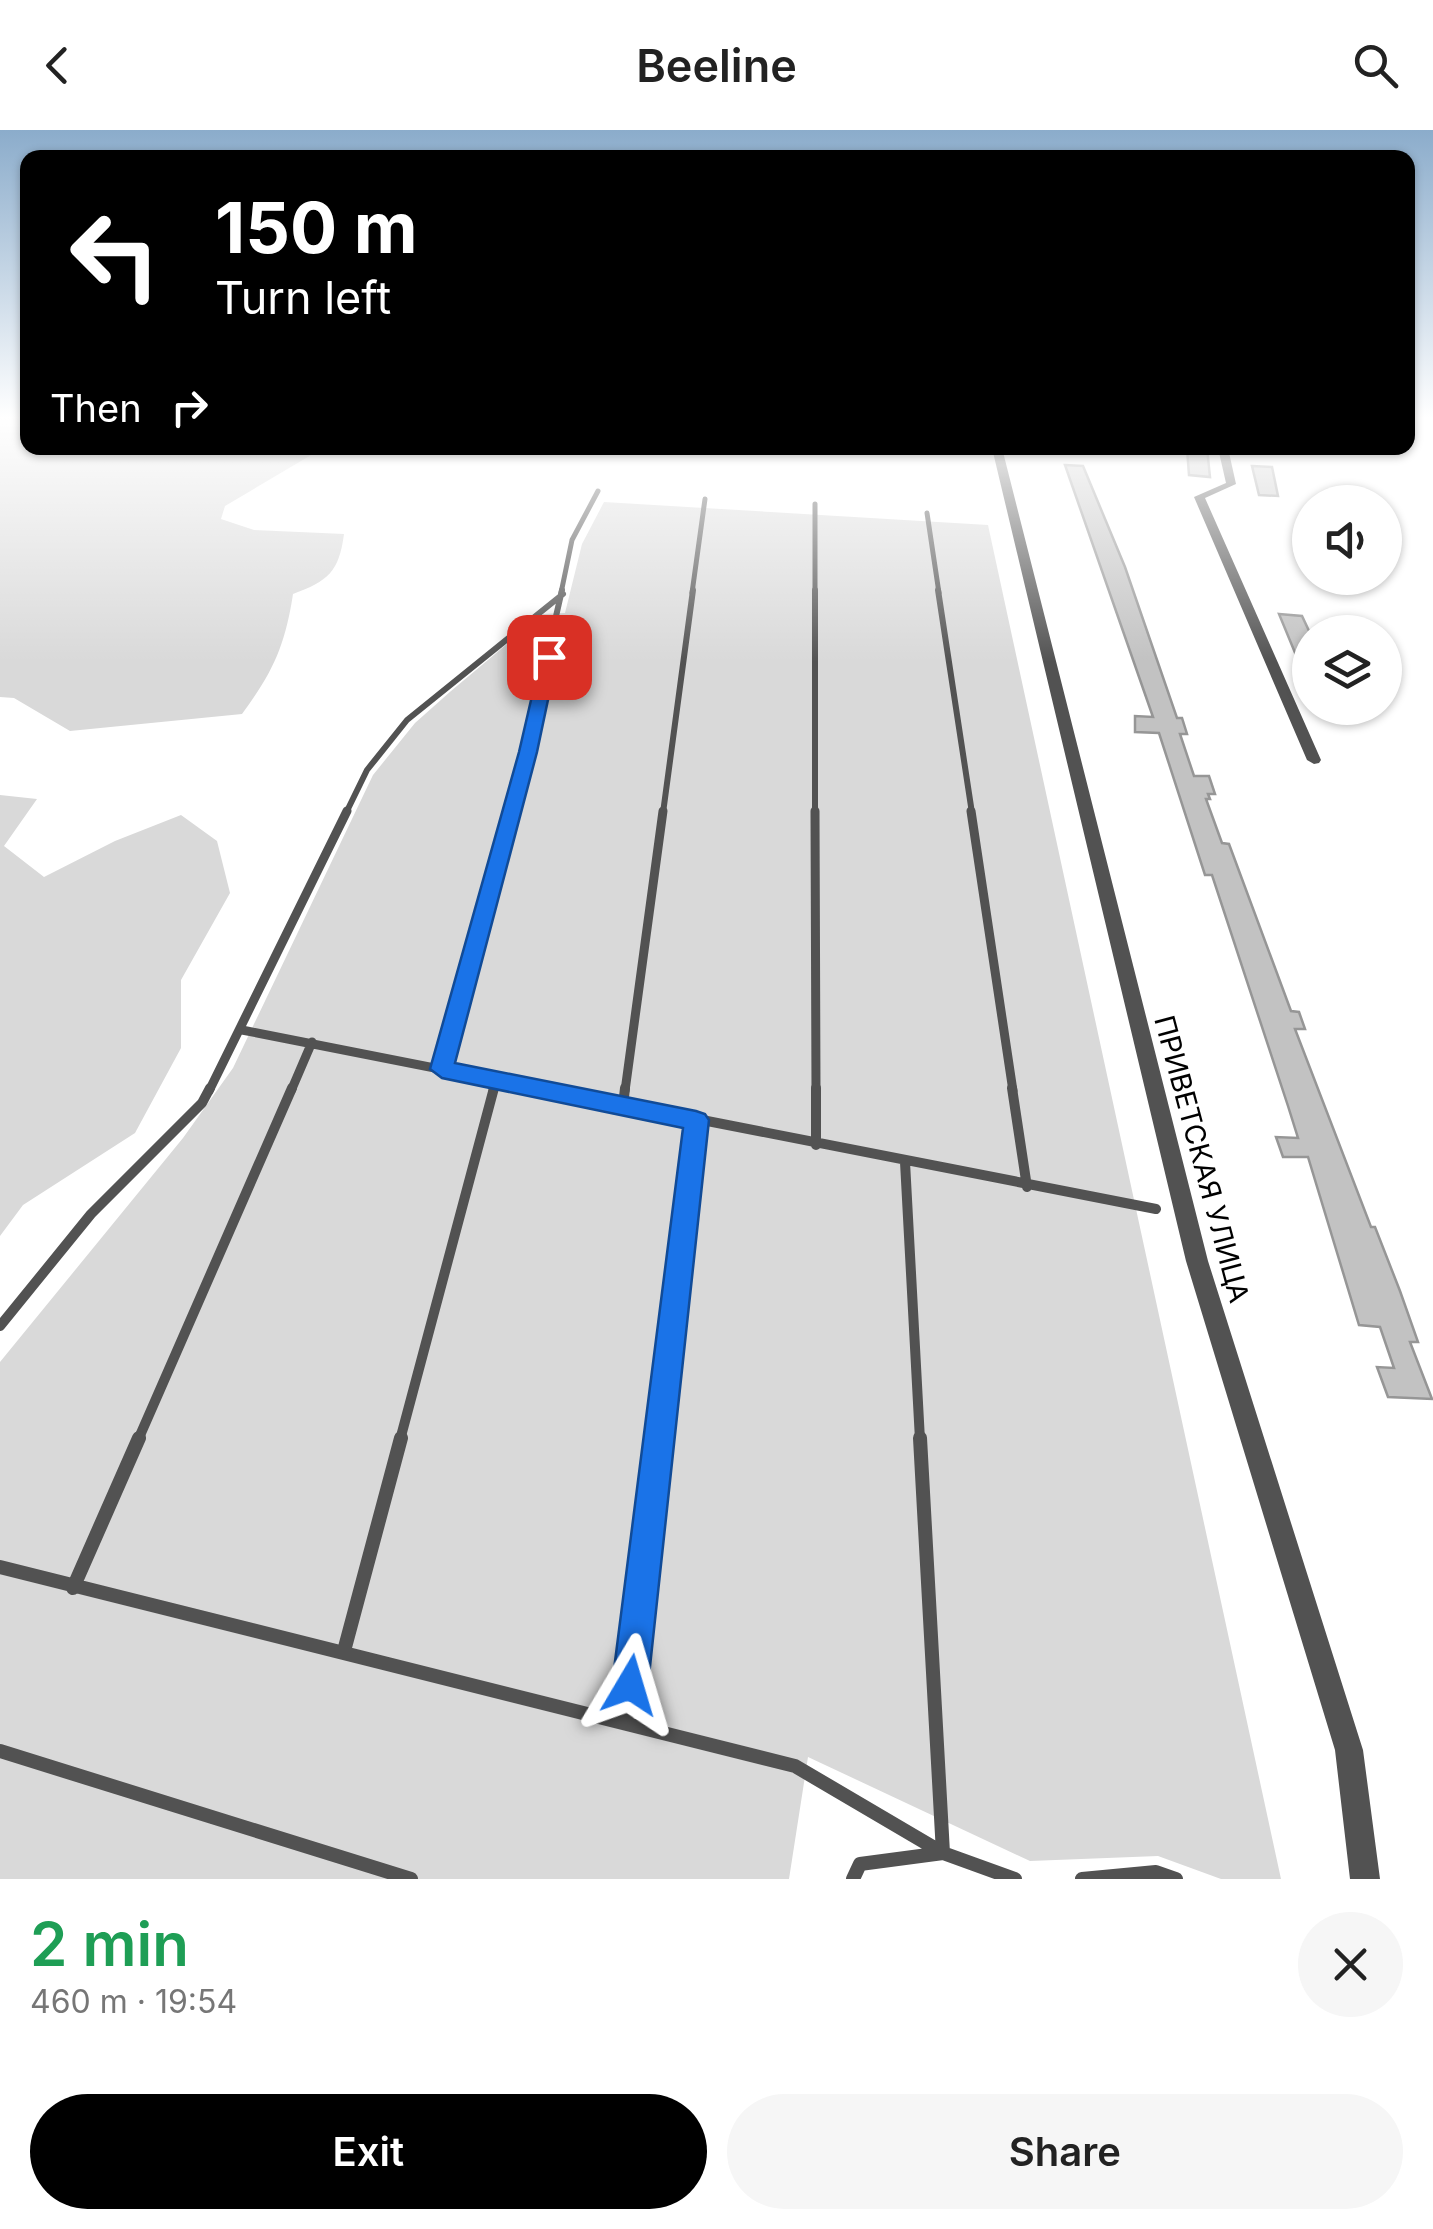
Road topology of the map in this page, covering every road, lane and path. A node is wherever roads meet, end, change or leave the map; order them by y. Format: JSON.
{"nodes":[{"id":1,"x":594,"y":499,"type":"edge"},
{"id":2,"x":705,"y":499,"type":"dead end"},
{"id":3,"x":1009,"y":499,"type":"edge"},
{"id":4,"x":1201,"y":499,"type":"edge"},
{"id":5,"x":815,"y":504,"type":"dead end"},
{"id":6,"x":927,"y":512,"type":"dead end"},
{"id":7,"x":563,"y":594,"type":"junction"},
{"id":8,"x":1314,"y":760,"type":"dead end"},
{"id":9,"x":242,"y":1030,"type":"junction"},
{"id":10,"x":312,"y":1042,"type":"junction"},
{"id":11,"x":442,"y":1069,"type":"junction"},
{"id":12,"x":496,"y":1080,"type":"junction"},
{"id":13,"x":622,"y":1106,"type":"junction"},
{"id":14,"x":696,"y":1120,"type":"junction"},
{"id":15,"x":816,"y":1144,"type":"junction"},
{"id":16,"x":905,"y":1162,"type":"junction"},
{"id":17,"x":1027,"y":1186,"type":"junction"},
{"id":18,"x":1156,"y":1209,"type":"dead end"},
{"id":19,"x":0,"y":1326,"type":"edge"},
{"id":20,"x":0,"y":1568,"type":"edge"},
{"id":21,"x":73,"y":1588,"type":"junction"},
{"id":22,"x":344,"y":1651,"type":"junction"},
{"id":23,"x":626,"y":1723,"type":"junction"},
{"id":24,"x":0,"y":1751,"type":"edge"},
{"id":25,"x":943,"y":1854,"type":"junction"},
{"id":26,"x":411,"y":1879,"type":"edge"},
{"id":27,"x":853,"y":1879,"type":"edge"},
{"id":28,"x":1015,"y":1879,"type":"edge"},
{"id":29,"x":1082,"y":1879,"type":"edge"},
{"id":30,"x":1176,"y":1879,"type":"edge"},
{"id":31,"x":1365,"y":1879,"type":"edge"}],
"edges":[{"from":1,"to":7,"type":"lane"},
{"from":2,"to":13,"type":"lane"},
{"from":3,"to":31,"type":"street","name":"ПРИВЕТСКАЯ УЛИЦА"},
{"from":4,"to":8,"type":"street"},
{"from":5,"to":15,"type":"lane"},
{"from":6,"to":17,"type":"lane"},
{"from":7,"to":9,"type":"lane"},
{"from":7,"to":11,"type":"lane"},
{"from":9,"to":10,"type":"lane"},
{"from":9,"to":19,"type":"lane"},
{"from":10,"to":11,"type":"lane"},
{"from":10,"to":21,"type":"lane"},
{"from":11,"to":12,"type":"lane"},
{"from":12,"to":13,"type":"lane"},
{"from":12,"to":22,"type":"lane"},
{"from":13,"to":14,"type":"lane"},
{"from":14,"to":15,"type":"lane"},
{"from":14,"to":23,"type":"lane"},
{"from":15,"to":16,"type":"lane"},
{"from":16,"to":17,"type":"lane"},
{"from":16,"to":25,"type":"lane"},
{"from":17,"to":18,"type":"lane"},
{"from":20,"to":21,"type":"lane"},
{"from":21,"to":22,"type":"lane"},
{"from":22,"to":23,"type":"lane"},
{"from":23,"to":25,"type":"lane"},
{"from":24,"to":26,"type":"lane"},
{"from":25,"to":27,"type":"lane"},
{"from":25,"to":28,"type":"lane"},
{"from":29,"to":30,"type":"lane"}]}
